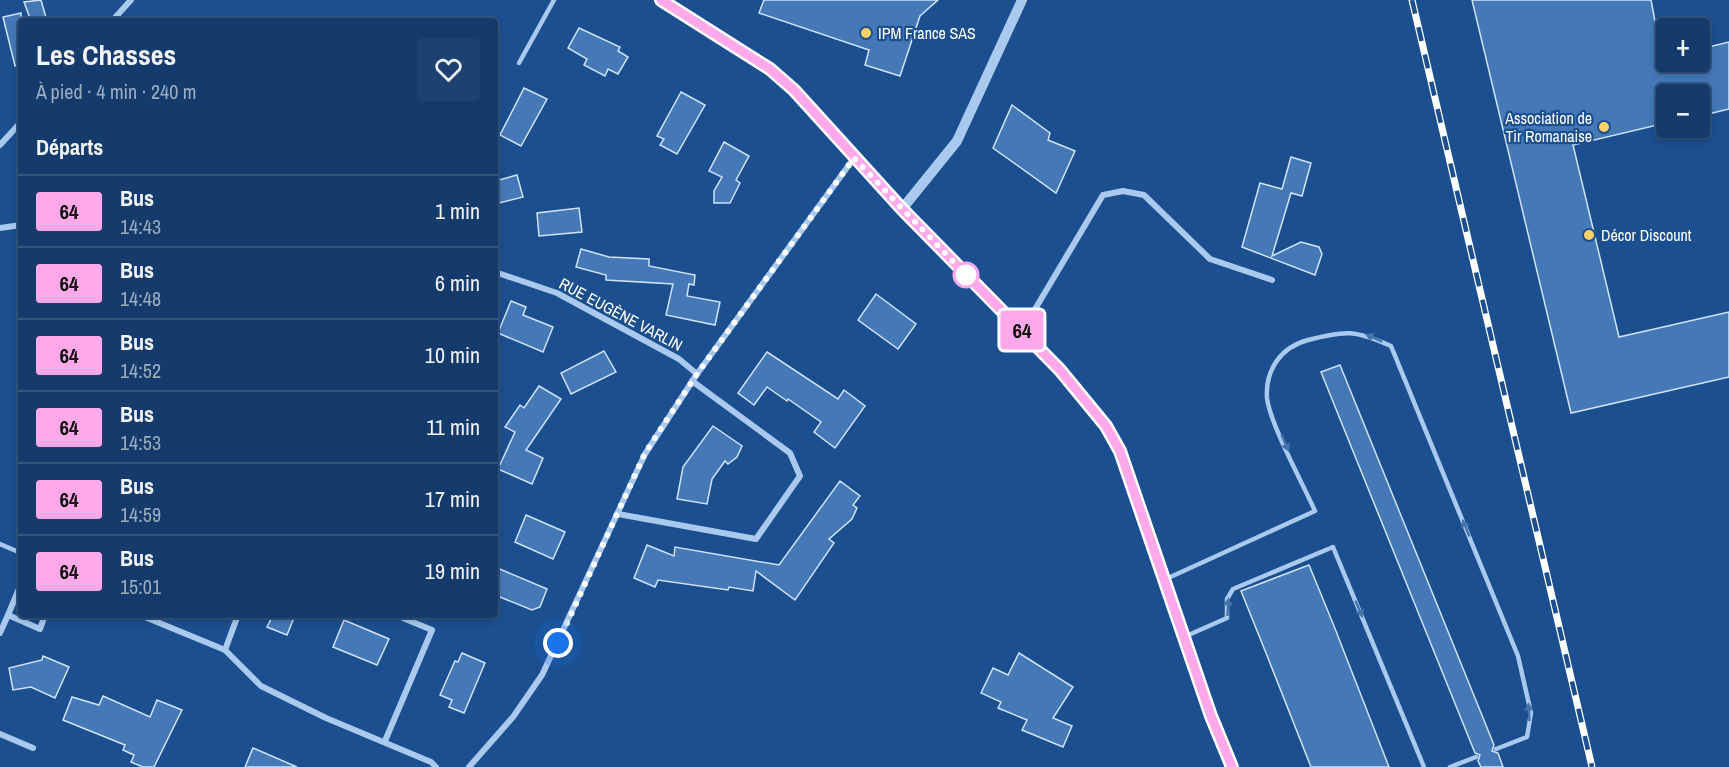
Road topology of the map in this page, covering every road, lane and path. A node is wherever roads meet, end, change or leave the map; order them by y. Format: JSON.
{"nodes":[{"id":1,"x":131,"y":0,"type":"edge"},
{"id":2,"x":554,"y":0,"type":"edge"},
{"id":3,"x":661,"y":0,"type":"edge"},
{"id":4,"x":1019,"y":1,"type":"edge"},
{"id":5,"x":115,"y":18,"type":"edge"},
{"id":6,"x":519,"y":63,"type":"dead end"},
{"id":7,"x":18,"y":125,"type":"edge"},
{"id":8,"x":0,"y":145,"type":"edge"},
{"id":9,"x":854,"y":158,"type":"junction"},
{"id":10,"x":902,"y":209,"type":"junction"},
{"id":11,"x":18,"y":225,"type":"edge"},
{"id":12,"x":0,"y":228,"type":"edge"},
{"id":13,"x":498,"y":273,"type":"edge"},
{"id":14,"x":1272,"y":280,"type":"dead end"},
{"id":15,"x":1022,"y":331,"type":"junction"},
{"id":16,"x":697,"y":374,"type":"junction"},
{"id":17,"x":692,"y":381,"type":"junction"},
{"id":18,"x":618,"y":514,"type":"junction"},
{"id":19,"x":0,"y":544,"type":"edge"},
{"id":20,"x":18,"y":552,"type":"edge"},
{"id":21,"x":1164,"y":580,"type":"junction"},
{"id":22,"x":18,"y":591,"type":"edge"},
{"id":23,"x":8,"y":615,"type":"junction"},
{"id":24,"x":44,"y":618,"type":"edge"},
{"id":25,"x":148,"y":618,"type":"edge"},
{"id":26,"x":237,"y":618,"type":"edge"},
{"id":27,"x":403,"y":618,"type":"dead end"},
{"id":28,"x":0,"y":633,"type":"edge"},
{"id":29,"x":1184,"y":637,"type":"junction"},
{"id":30,"x":225,"y":650,"type":"junction"},
{"id":31,"x":0,"y":734,"type":"edge"},
{"id":32,"x":385,"y":741,"type":"junction"},
{"id":33,"x":33,"y":748,"type":"dead end"},
{"id":34,"x":1496,"y":749,"type":"dead end"},
{"id":35,"x":1476,"y":757,"type":"dead end"},
{"id":36,"x":436,"y":767,"type":"edge"},
{"id":37,"x":469,"y":767,"type":"edge"},
{"id":38,"x":1232,"y":767,"type":"edge"},
{"id":39,"x":1424,"y":767,"type":"edge"},
{"id":40,"x":1450,"y":767,"type":"edge"}],
"edges":[{"from":1,"to":5,"type":"street"},
{"from":2,"to":6,"type":"lane"},
{"from":3,"to":9,"type":"street"},
{"from":4,"to":10,"type":"street"},
{"from":7,"to":8,"type":"street"},
{"from":9,"to":10,"type":"street"},
{"from":9,"to":16,"type":"street"},
{"from":10,"to":15,"type":"street"},
{"from":11,"to":12,"type":"street"},
{"from":13,"to":16,"type":"street","name":"RUE EUGÈNE VARLIN"},
{"from":14,"to":15,"type":"street"},
{"from":15,"to":21,"type":"street"},
{"from":16,"to":17,"type":"street"},
{"from":17,"to":18,"type":"street"},
{"from":17,"to":18,"type":"street"},
{"from":18,"to":37,"type":"street"},
{"from":19,"to":20,"type":"lane"},
{"from":21,"to":29,"type":"street"},
{"from":34,"to":21,"type":"lane","one_way":true},
{"from":22,"to":23,"type":"street"},
{"from":23,"to":24,"type":"street"},
{"from":23,"to":28,"type":"street"},
{"from":25,"to":30,"type":"street"},
{"from":26,"to":30,"type":"street"},
{"from":27,"to":32,"type":"street"},
{"from":29,"to":38,"type":"street"},
{"from":29,"to":39,"type":"lane","one_way":true},
{"from":30,"to":32,"type":"street"},
{"from":31,"to":33,"type":"street"},
{"from":32,"to":36,"type":"street"},
{"from":35,"to":40,"type":"lane"}]}
